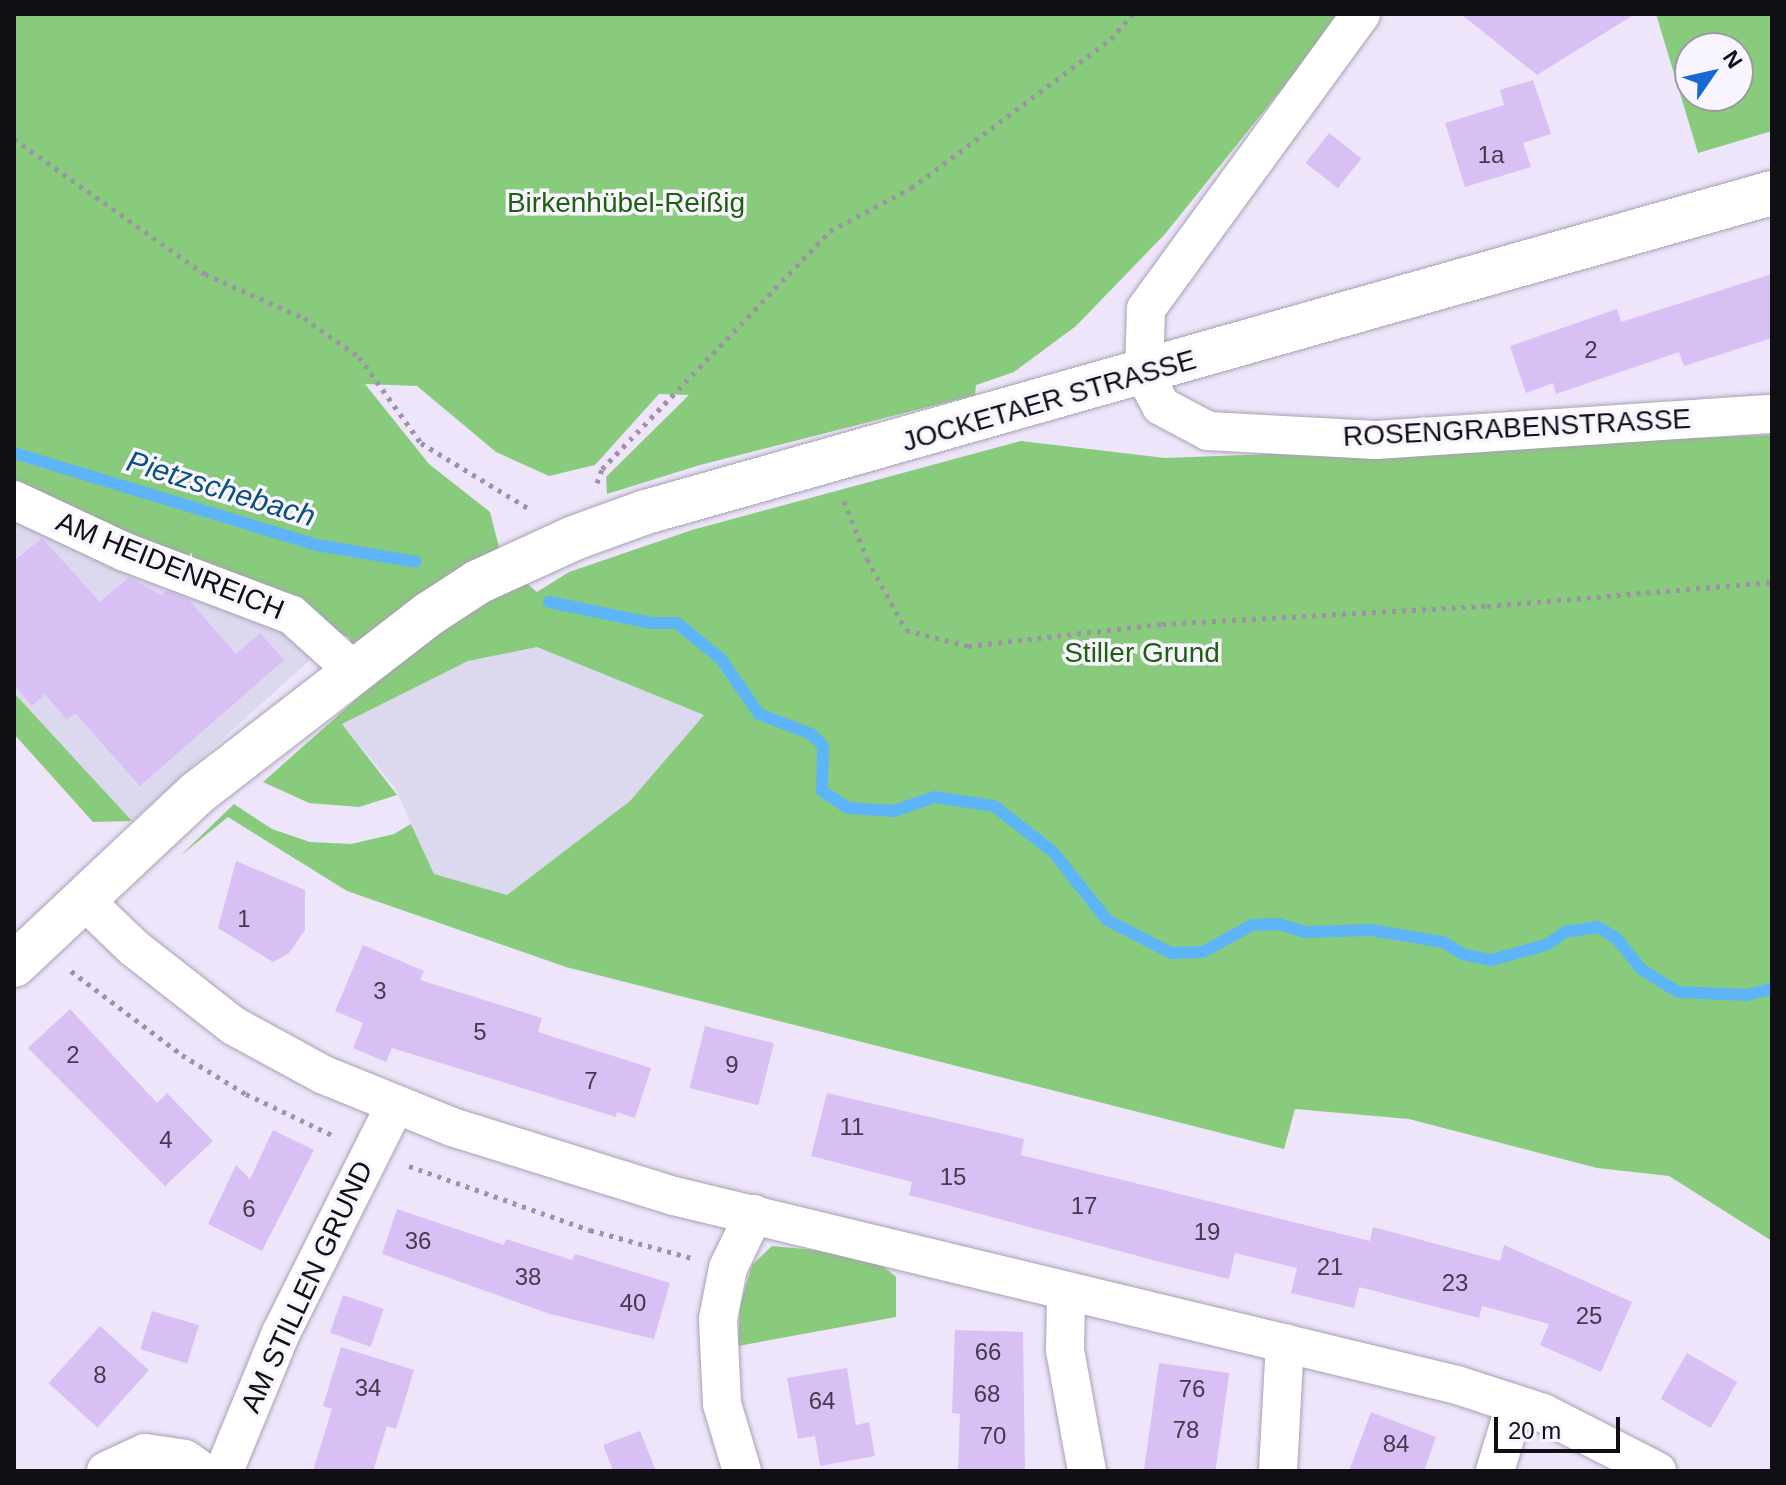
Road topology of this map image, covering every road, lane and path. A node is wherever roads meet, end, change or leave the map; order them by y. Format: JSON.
{"nodes":[{"id":1,"x":1133,"y":14,"type":"edge"},
{"id":2,"x":1361,"y":14,"type":"edge"},
{"id":3,"x":14,"y":139,"type":"edge"},
{"id":4,"x":1772,"y":193,"type":"edge"},
{"id":5,"x":1144,"y":374,"type":"junction"},
{"id":6,"x":1772,"y":414,"type":"edge"},
{"id":7,"x":829,"y":464,"type":"junction"},
{"id":8,"x":14,"y":500,"type":"edge"},
{"id":9,"x":574,"y":538,"type":"junction"},
{"id":10,"x":1772,"y":582,"type":"edge"},
{"id":11,"x":356,"y":673,"type":"junction"},
{"id":12,"x":83,"y":899,"type":"junction"},
{"id":13,"x":14,"y":965,"type":"edge"},
{"id":14,"x":395,"y":1105,"type":"junction"},
{"id":15,"x":754,"y":1214,"type":"junction"},
{"id":16,"x":1066,"y":1293,"type":"junction"},
{"id":17,"x":1285,"y":1343,"type":"junction"},
{"id":18,"x":1515,"y":1405,"type":"junction"},
{"id":19,"x":106,"y":1471,"type":"edge"},
{"id":20,"x":202,"y":1471,"type":"edge"},
{"id":21,"x":224,"y":1471,"type":"edge"},
{"id":22,"x":742,"y":1471,"type":"edge"},
{"id":23,"x":1087,"y":1471,"type":"edge"},
{"id":24,"x":1278,"y":1471,"type":"edge"},
{"id":25,"x":1495,"y":1471,"type":"edge"},
{"id":26,"x":1657,"y":1471,"type":"edge"}],
"edges":[{"from":1,"to":9,"type":"path"},
{"from":2,"to":5,"type":"street"},
{"from":3,"to":9,"type":"path"},
{"from":4,"to":5,"type":"street","name":"JOCKETAER STRASSE"},
{"from":5,"to":6,"type":"street","name":"ROSENGRABENSTRASSE"},
{"from":5,"to":7,"type":"street","name":"JOCKETAER STRASSE"},
{"from":7,"to":9,"type":"street","name":"JOCKETAER STRASSE"},
{"from":7,"to":10,"type":"path"},
{"from":8,"to":11,"type":"street","name":"AM HEIDENREICH"},
{"from":9,"to":11,"type":"street","name":"JOCKETAER STRASSE"},
{"from":11,"to":12,"type":"street","name":"JOCKETAER STRASSE"},
{"from":12,"to":13,"type":"street","name":"JOCKETAER STRASSE"},
{"from":12,"to":14,"type":"street"},
{"from":14,"to":15,"type":"street"},
{"from":14,"to":21,"type":"street","name":"AM STILLEN GRUND"},
{"from":15,"to":16,"type":"street"},
{"from":15,"to":22,"type":"street"},
{"from":16,"to":17,"type":"street"},
{"from":16,"to":23,"type":"street"},
{"from":17,"to":18,"type":"street"},
{"from":17,"to":24,"type":"street"},
{"from":18,"to":25,"type":"street"},
{"from":18,"to":26,"type":"street"},
{"from":19,"to":20,"type":"street"}]}
